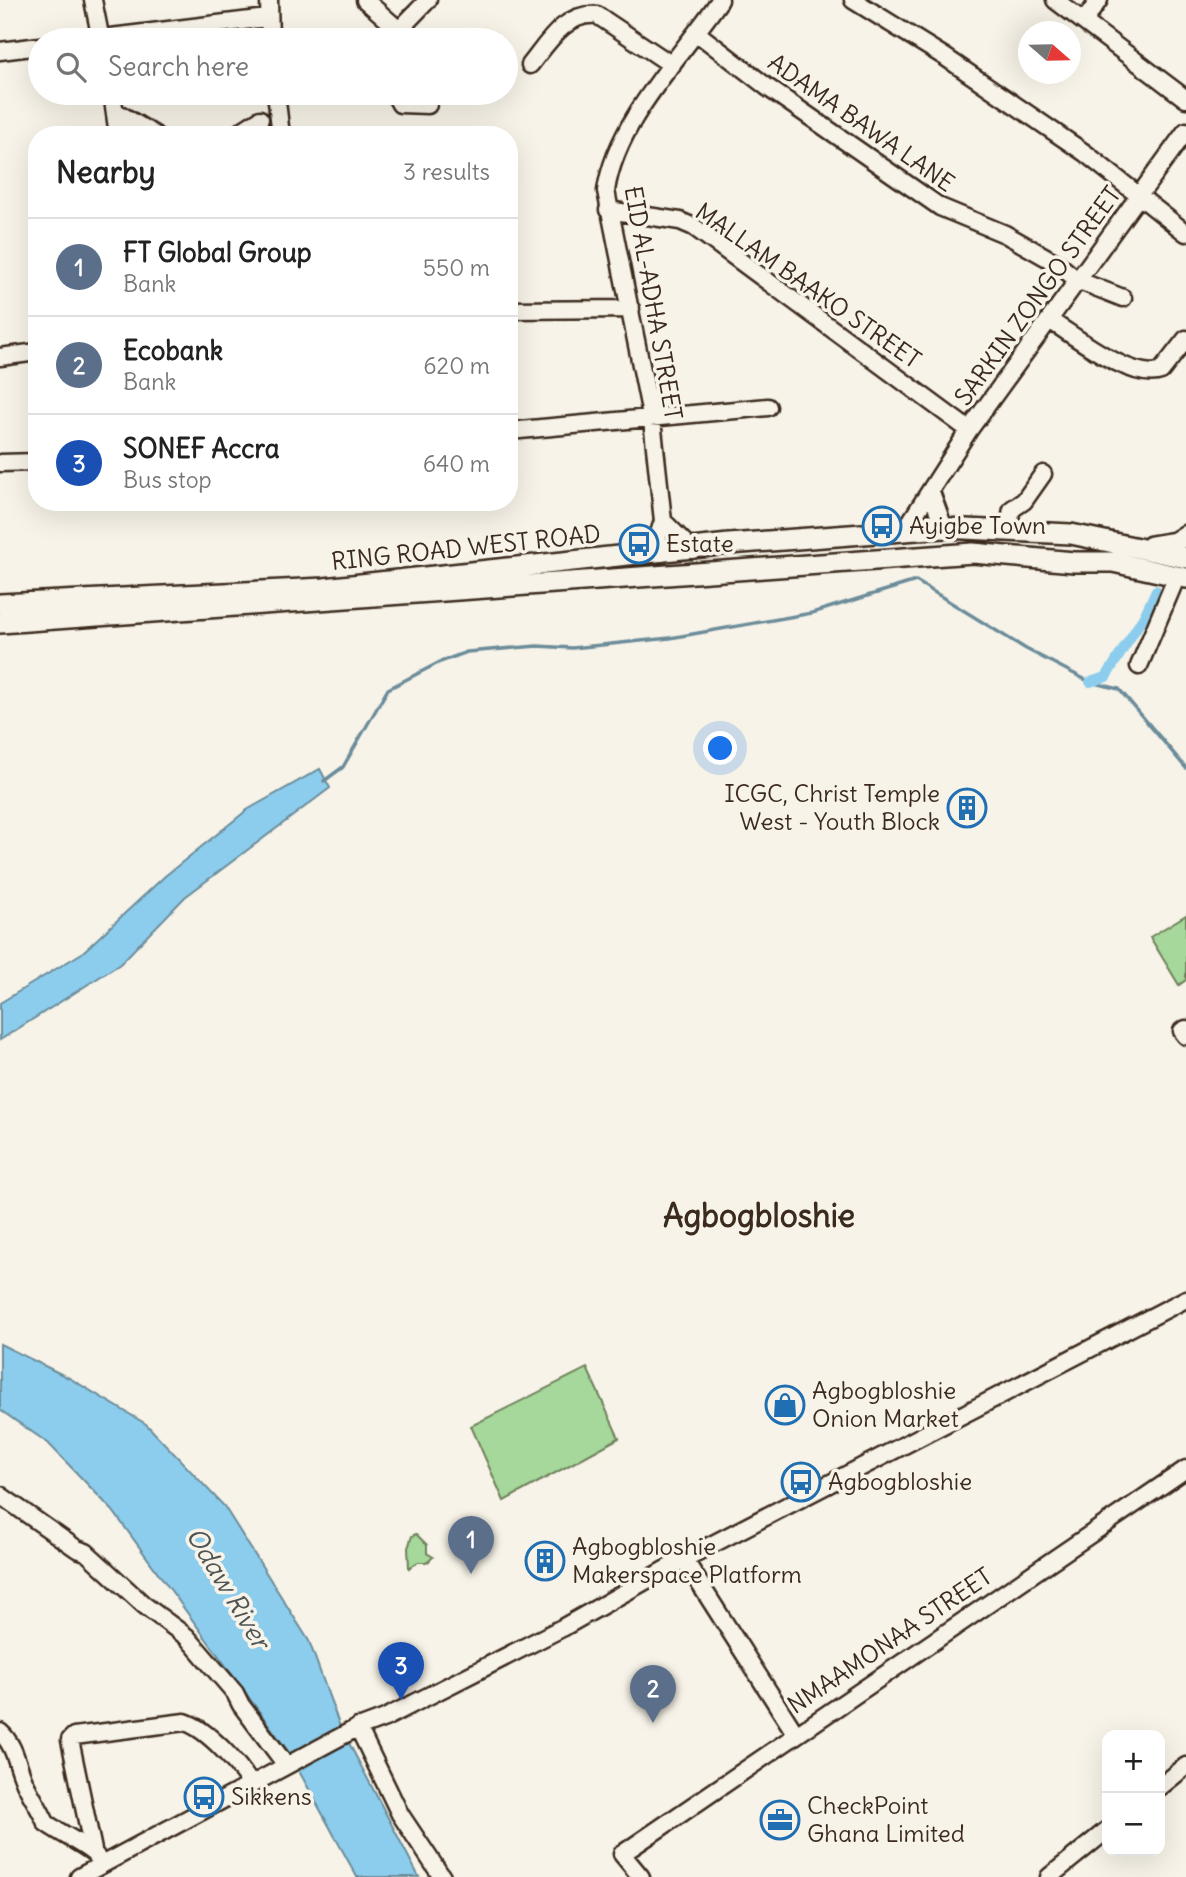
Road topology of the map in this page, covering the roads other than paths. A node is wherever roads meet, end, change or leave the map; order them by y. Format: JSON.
{"nodes":[{"id":1,"x":93,"y":0,"type":"edge"},
{"id":2,"x":268,"y":0,"type":"edge"},
{"id":3,"x":365,"y":0,"type":"edge"},
{"id":4,"x":428,"y":0,"type":"edge"},
{"id":5,"x":720,"y":0,"type":"edge"},
{"id":6,"x":853,"y":0,"type":"edge"},
{"id":7,"x":1055,"y":0,"type":"edge"},
{"id":8,"x":1098,"y":0,"type":"edge"},
{"id":9,"x":596,"y":8,"type":"edge"},
{"id":10,"x":267,"y":18,"type":"junction"},
{"id":11,"x":1085,"y":20,"type":"junction"},
{"id":12,"x":95,"y":28,"type":"edge"},
{"id":13,"x":189,"y":28,"type":"edge"},
{"id":14,"x":268,"y":28,"type":"edge"},
{"id":15,"x":390,"y":28,"type":"edge"},
{"id":16,"x":402,"y":28,"type":"edge"},
{"id":17,"x":697,"y":33,"type":"junction"},
{"id":18,"x":28,"y":48,"type":"edge"},
{"id":19,"x":0,"y":51,"type":"edge"},
{"id":20,"x":530,"y":65,"type":"dead end"},
{"id":21,"x":672,"y":65,"type":"junction"},
{"id":22,"x":1186,"y":99,"type":"edge"},
{"id":23,"x":114,"y":105,"type":"edge"},
{"id":24,"x":277,"y":105,"type":"edge"},
{"id":25,"x":115,"y":111,"type":"junction"},
{"id":26,"x":260,"y":120,"type":"dead end"},
{"id":27,"x":117,"y":126,"type":"edge"},
{"id":28,"x":140,"y":126,"type":"edge"},
{"id":29,"x":250,"y":126,"type":"edge"},
{"id":30,"x":280,"y":126,"type":"edge"},
{"id":31,"x":1186,"y":131,"type":"edge"},
{"id":32,"x":1139,"y":196,"type":"junction"},
{"id":33,"x":608,"y":210,"type":"junction"},
{"id":34,"x":1186,"y":233,"type":"edge"},
{"id":35,"x":1077,"y":280,"type":"junction"},
{"id":36,"x":1122,"y":298,"type":"dead end"},
{"id":37,"x":631,"y":309,"type":"junction"},
{"id":38,"x":518,"y":310,"type":"edge"},
{"id":39,"x":1049,"y":320,"type":"junction"},
{"id":40,"x":1186,"y":339,"type":"edge"},
{"id":41,"x":28,"y":353,"type":"edge"},
{"id":42,"x":0,"y":357,"type":"edge"},
{"id":43,"x":768,"y":407,"type":"dead end"},
{"id":44,"x":652,"y":420,"type":"junction"},
{"id":45,"x":518,"y":430,"type":"edge"},
{"id":46,"x":969,"y":430,"type":"junction"},
{"id":47,"x":28,"y":462,"type":"edge"},
{"id":48,"x":0,"y":463,"type":"edge"},
{"id":49,"x":1043,"y":474,"type":"dead end"},
{"id":50,"x":931,"y":492,"type":"junction"},
{"id":51,"x":663,"y":521,"type":"junction"},
{"id":52,"x":944,"y":528,"type":"junction"},
{"id":53,"x":1009,"y":529,"type":"junction"},
{"id":54,"x":905,"y":530,"type":"junction"},
{"id":55,"x":1186,"y":535,"type":"edge"},
{"id":56,"x":1140,"y":548,"type":"junction"},
{"id":57,"x":692,"y":550,"type":"junction"},
{"id":58,"x":662,"y":554,"type":"junction"},
{"id":59,"x":1184,"y":565,"type":"edge"},
{"id":60,"x":6,"y":600,"type":"edge"},
{"id":61,"x":0,"y":623,"type":"edge"},
{"id":62,"x":1139,"y":666,"type":"dead end"},
{"id":63,"x":1186,"y":1029,"type":"edge"},
{"id":64,"x":1186,"y":1036,"type":"edge"},
{"id":65,"x":1186,"y":1299,"type":"edge"},
{"id":66,"x":1186,"y":1469,"type":"edge"},
{"id":67,"x":0,"y":1495,"type":"edge"},
{"id":68,"x":684,"y":1559,"type":"junction"},
{"id":69,"x":355,"y":1728,"type":"junction"},
{"id":70,"x":0,"y":1732,"type":"edge"},
{"id":71,"x":795,"y":1733,"type":"junction"},
{"id":72,"x":290,"y":1763,"type":"junction"},
{"id":73,"x":1186,"y":1766,"type":"edge"},
{"id":74,"x":1165,"y":1783,"type":"edge"},
{"id":75,"x":251,"y":1784,"type":"junction"},
{"id":76,"x":1102,"y":1834,"type":"edge"},
{"id":77,"x":93,"y":1850,"type":"junction"},
{"id":78,"x":102,"y":1865,"type":"junction"},
{"id":79,"x":79,"y":1877,"type":"edge"},
{"id":80,"x":442,"y":1877,"type":"edge"},
{"id":81,"x":641,"y":1877,"type":"edge"},
{"id":82,"x":1049,"y":1877,"type":"edge"}],
"edges":[{"from":1,"to":12,"type":"street"},
{"from":2,"to":10,"type":"street"},
{"from":3,"to":15,"type":"street"},
{"from":4,"to":16,"type":"street"},
{"from":5,"to":17,"type":"street","name":"EID AL-ADHA STREET"},
{"from":6,"to":32,"type":"street"},
{"from":7,"to":11,"type":"street"},
{"from":8,"to":11,"type":"street"},
{"from":9,"to":20,"type":"street"},
{"from":9,"to":21,"type":"street"},
{"from":10,"to":13,"type":"street"},
{"from":10,"to":14,"type":"street"},
{"from":11,"to":22,"type":"street"},
{"from":17,"to":21,"type":"street","name":"EID AL-ADHA STREET"},
{"from":17,"to":35,"type":"street","name":"ADAMA BAWA LANE"},
{"from":18,"to":19,"type":"street"},
{"from":21,"to":33,"type":"street","name":"EID AL-ADHA STREET"},
{"from":23,"to":25,"type":"street"},
{"from":24,"to":30,"type":"street"},
{"from":25,"to":27,"type":"street"},
{"from":25,"to":28,"type":"street"},
{"from":26,"to":29,"type":"street"},
{"from":31,"to":32,"type":"street","name":"SARKIN ZONGO STREET"},
{"from":32,"to":34,"type":"street"},
{"from":32,"to":35,"type":"street","name":"SARKIN ZONGO STREET"},
{"from":33,"to":37,"type":"street","name":"EID AL-ADHA STREET"},
{"from":33,"to":46,"type":"street","name":"MALLAM BAAKO STREET"},
{"from":35,"to":36,"type":"street","name":"ADAMA BAWA LANE"},
{"from":35,"to":39,"type":"street","name":"SARKIN ZONGO STREET"},
{"from":37,"to":38,"type":"street"},
{"from":37,"to":44,"type":"street","name":"EID AL-ADHA STREET"},
{"from":39,"to":40,"type":"street"},
{"from":39,"to":46,"type":"street","name":"SARKIN ZONGO STREET"},
{"from":41,"to":42,"type":"street"},
{"from":43,"to":44,"type":"street"},
{"from":44,"to":45,"type":"street"},
{"from":44,"to":51,"type":"street","name":"EID AL-ADHA STREET"},
{"from":46,"to":50,"type":"street","name":"SARKIN ZONGO STREET"},
{"from":47,"to":48,"type":"street"},
{"from":49,"to":53,"type":"street"},
{"from":50,"to":52,"type":"street"},
{"from":50,"to":54,"type":"street","name":"SARKIN ZONGO STREET"},
{"from":51,"to":57,"type":"street"},
{"from":51,"to":58,"type":"street","name":"EID AL-ADHA STREET"},
{"from":52,"to":53,"type":"main road","name":"RING ROAD WEST ROAD"},
{"from":52,"to":54,"type":"main road","name":"RING ROAD WEST ROAD"},
{"from":53,"to":56,"type":"main road","name":"RING ROAD WEST ROAD"},
{"from":54,"to":57,"type":"main road","name":"RING ROAD WEST ROAD"},
{"from":55,"to":56,"type":"main road"},
{"from":56,"to":59,"type":"main road","name":"RING ROAD WEST ROAD"},
{"from":57,"to":58,"type":"main road","name":"RING ROAD WEST ROAD"},
{"from":58,"to":60,"type":"main road","name":"RING ROAD WEST ROAD"},
{"from":59,"to":61,"type":"main road","name":"RING ROAD WEST ROAD"},
{"from":59,"to":62,"type":"street"},
{"from":63,"to":64,"type":"street"},
{"from":65,"to":68,"type":"street"},
{"from":66,"to":71,"type":"street","name":"NMAAMONAA STREET"},
{"from":67,"to":72,"type":"street"},
{"from":68,"to":69,"type":"street"},
{"from":68,"to":71,"type":"street"},
{"from":69,"to":72,"type":"street"},
{"from":69,"to":80,"type":"street"},
{"from":70,"to":77,"type":"street"},
{"from":71,"to":81,"type":"street","name":"NMAAMONAA STREET"},
{"from":72,"to":75,"type":"street"},
{"from":73,"to":74,"type":"street"},
{"from":75,"to":77,"type":"street"},
{"from":75,"to":78,"type":"street"},
{"from":76,"to":82,"type":"street"},
{"from":77,"to":78,"type":"street"},
{"from":78,"to":79,"type":"street"}]}
